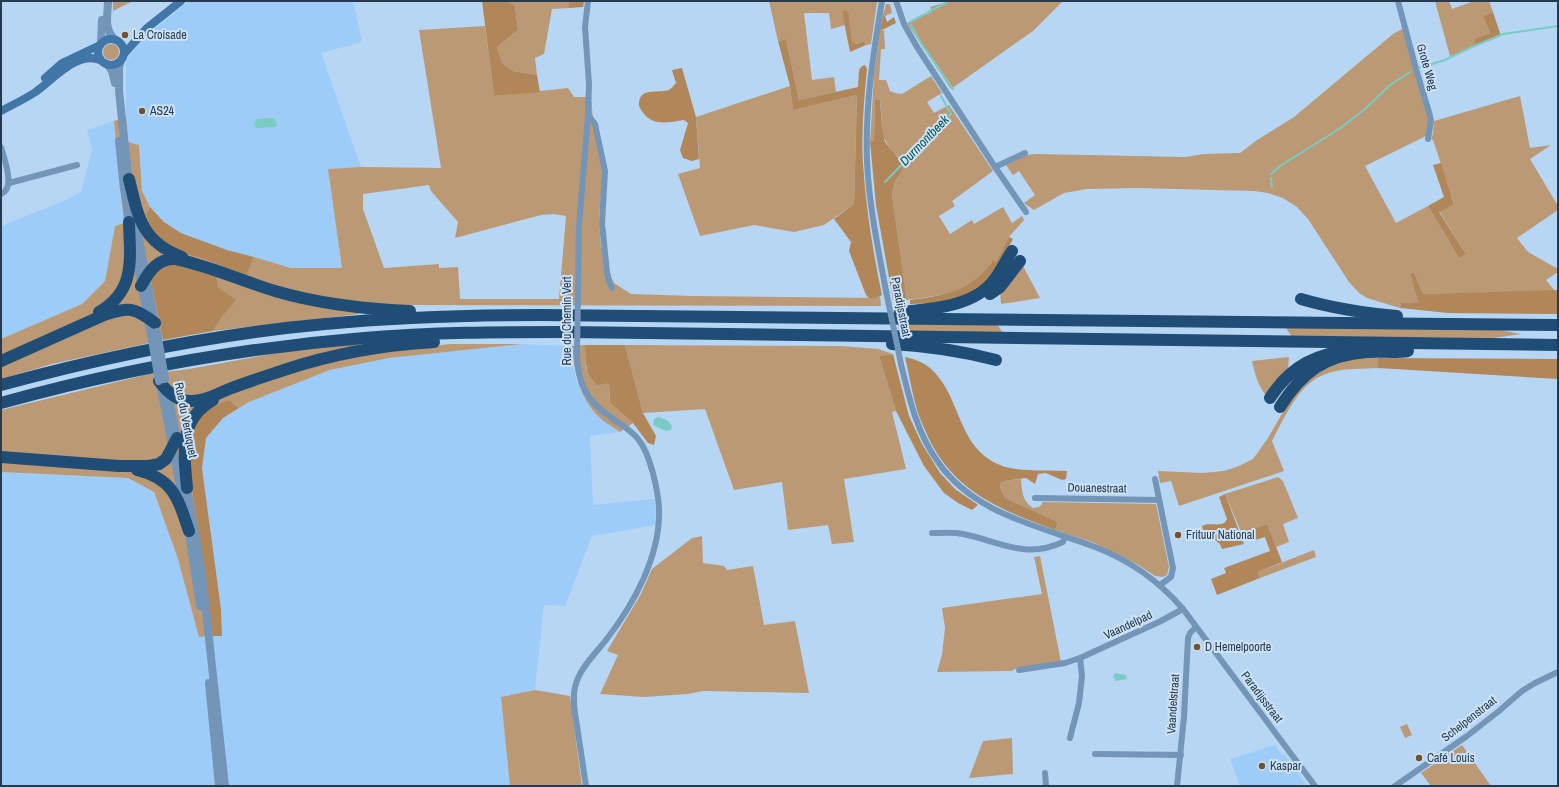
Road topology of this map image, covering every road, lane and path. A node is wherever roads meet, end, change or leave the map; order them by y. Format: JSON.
{"nodes":[{"id":1,"x":181,"y":1,"type":"edge"},
{"id":2,"x":588,"y":1,"type":"edge"},
{"id":3,"x":882,"y":1,"type":"edge"},
{"id":4,"x":896,"y":1,"type":"edge"},
{"id":5,"x":1398,"y":1,"type":"edge"},
{"id":6,"x":108,"y":4,"type":"edge"},
{"id":7,"x":147,"y":28,"type":"junction"},
{"id":8,"x":116,"y":40,"type":"junction"},
{"id":9,"x":100,"y":44,"type":"junction"},
{"id":10,"x":122,"y":57,"type":"junction"},
{"id":11,"x":104,"y":62,"type":"junction"},
{"id":12,"x":20,"y":100,"type":"junction"},
{"id":13,"x":1,"y":111,"type":"edge"},
{"id":14,"x":588,"y":115,"type":"junction"},
{"id":15,"x":1428,"y":139,"type":"dead end"},
{"id":16,"x":1,"y":147,"type":"edge"},
{"id":17,"x":1025,"y":153,"type":"dead end"},
{"id":18,"x":77,"y":165,"type":"dead end"},
{"id":19,"x":995,"y":167,"type":"junction"},
{"id":20,"x":129,"y":179,"type":"junction"},
{"id":21,"x":10,"y":183,"type":"junction"},
{"id":22,"x":1,"y":194,"type":"edge"},
{"id":23,"x":1026,"y":212,"type":"dead end"},
{"id":24,"x":129,"y":222,"type":"junction"},
{"id":25,"x":1012,"y":250,"type":"dead end"},
{"id":26,"x":1020,"y":261,"type":"dead end"},
{"id":27,"x":230,"y":276,"type":"junction"},
{"id":28,"x":144,"y":281,"type":"junction"},
{"id":29,"x":612,"y":288,"type":"dead end"},
{"id":30,"x":1302,"y":299,"type":"dead end"},
{"id":31,"x":886,"y":313,"type":"junction"},
{"id":32,"x":489,"y":315,"type":"junction"},
{"id":33,"x":829,"y":318,"type":"junction"},
{"id":34,"x":1450,"y":324,"type":"junction"},
{"id":35,"x":1558,"y":325,"type":"edge"},
{"id":36,"x":152,"y":327,"type":"junction"},
{"id":37,"x":70,"y":329,"type":"junction"},
{"id":38,"x":545,"y":332,"type":"junction"},
{"id":39,"x":810,"y":335,"type":"junction"},
{"id":40,"x":1558,"y":345,"type":"edge"},
{"id":41,"x":1424,"y":346,"type":"junction"},
{"id":42,"x":996,"y":360,"type":"dead end"},
{"id":43,"x":1,"y":361,"type":"edge"},
{"id":44,"x":251,"y":382,"type":"junction"},
{"id":45,"x":164,"y":384,"type":"junction"},
{"id":46,"x":1,"y":385,"type":"edge"},
{"id":47,"x":1270,"y":398,"type":"dead end"},
{"id":48,"x":1,"y":403,"type":"edge"},
{"id":49,"x":1280,"y":407,"type":"dead end"},
{"id":50,"x":175,"y":443,"type":"junction"},
{"id":51,"x":1,"y":457,"type":"edge"},
{"id":52,"x":118,"y":466,"type":"junction"},
{"id":53,"x":1155,"y":479,"type":"dead end"},
{"id":54,"x":187,"y":488,"type":"junction"},
{"id":55,"x":1035,"y":498,"type":"dead end"},
{"id":56,"x":1159,"y":500,"type":"junction"},
{"id":57,"x":189,"y":531,"type":"junction"},
{"id":58,"x":932,"y":533,"type":"dead end"},
{"id":59,"x":1065,"y":537,"type":"junction"},
{"id":60,"x":1160,"y":585,"type":"junction"},
{"id":61,"x":1183,"y":609,"type":"junction"},
{"id":62,"x":1196,"y":627,"type":"junction"},
{"id":63,"x":1080,"y":658,"type":"junction"},
{"id":64,"x":1018,"y":670,"type":"dead end"},
{"id":65,"x":1558,"y":672,"type":"edge"},
{"id":66,"x":1070,"y":738,"type":"dead end"},
{"id":67,"x":1095,"y":754,"type":"dead end"},
{"id":68,"x":1180,"y":755,"type":"junction"},
{"id":69,"x":1045,"y":772,"type":"dead end"},
{"id":70,"x":219,"y":786,"type":"edge"},
{"id":71,"x":225,"y":786,"type":"edge"},
{"id":72,"x":586,"y":786,"type":"edge"},
{"id":73,"x":1046,"y":786,"type":"edge"},
{"id":74,"x":1177,"y":786,"type":"edge"},
{"id":75,"x":1315,"y":786,"type":"edge"},
{"id":76,"x":1395,"y":786,"type":"edge"}],
"edges":[{"from":1,"to":7,"type":"main road"},
{"from":2,"to":14,"type":"street","name":"Rue du Chemin Vert"},
{"from":3,"to":59,"type":"street","name":"Paradijsstraat","bridge":true},
{"from":4,"to":19,"type":"street"},
{"from":5,"to":15,"type":"street","name":"Grote Weg"},
{"from":6,"to":8,"type":"street"},
{"from":6,"to":9,"type":"street"},
{"from":7,"to":8,"type":"main road"},
{"from":7,"to":10,"type":"main road"},
{"from":8,"to":9,"type":"main road"},
{"from":8,"to":10,"type":"main road"},
{"from":9,"to":11,"type":"main road"},
{"from":9,"to":12,"type":"main road"},
{"from":10,"to":11,"type":"main road"},
{"from":10,"to":20,"type":"street","name":"Rue du Vertuquet"},
{"from":11,"to":12,"type":"main road"},
{"from":11,"to":24,"type":"street","name":"Rue du Vertuquet"},
{"from":12,"to":13,"type":"main road"},
{"from":14,"to":29,"type":"street","name":"Rue du Chemin Vert"},
{"from":14,"to":72,"type":"street","name":"Rue du Chemin Vert","bridge":true},
{"from":16,"to":21,"type":"street"},
{"from":17,"to":19,"type":"street"},
{"from":18,"to":21,"type":"street"},
{"from":19,"to":23,"type":"street"},
{"from":20,"to":27,"type":"highway"},
{"from":20,"to":28,"type":"street","name":"Rue du Vertuquet"},
{"from":21,"to":22,"type":"street"},
{"from":24,"to":28,"type":"street","name":"Rue du Vertuquet"},
{"from":24,"to":37,"type":"highway"},
{"from":25,"to":31,"type":"highway"},
{"from":26,"to":31,"type":"highway"},
{"from":27,"to":28,"type":"highway"},
{"from":27,"to":32,"type":"highway"},
{"from":28,"to":36,"type":"street","name":"Rue du Vertuquet"},
{"from":30,"to":34,"type":"highway"},
{"from":31,"to":33,"type":"highway"},
{"from":32,"to":33,"type":"highway"},
{"from":32,"to":46,"type":"highway"},
{"from":33,"to":34,"type":"highway"},
{"from":34,"to":35,"type":"highway"},
{"from":36,"to":37,"type":"highway"},
{"from":36,"to":45,"type":"street","name":"Rue du Vertuquet","bridge":true},
{"from":37,"to":43,"type":"highway"},
{"from":38,"to":39,"type":"highway"},
{"from":38,"to":44,"type":"highway"},
{"from":38,"to":48,"type":"highway"},
{"from":39,"to":41,"type":"highway"},
{"from":39,"to":42,"type":"highway"},
{"from":40,"to":41,"type":"highway"},
{"from":41,"to":47,"type":"highway"},
{"from":41,"to":49,"type":"highway"},
{"from":44,"to":45,"type":"highway"},
{"from":44,"to":54,"type":"highway"},
{"from":45,"to":50,"type":"street","name":"Rue du Vertuquet"},
{"from":45,"to":50,"type":"street","name":"Rue du Vertuquet"},
{"from":50,"to":52,"type":"highway"},
{"from":50,"to":54,"type":"street","name":"Rue du Vertuquet"},
{"from":50,"to":57,"type":"street","name":"Rue du Vertuquet"},
{"from":51,"to":52,"type":"highway"},
{"from":52,"to":57,"type":"highway"},
{"from":53,"to":56,"type":"street"},
{"from":54,"to":71,"type":"street","name":"Rue du Vertuquet"},
{"from":55,"to":56,"type":"street","name":"Douanestraat"},
{"from":56,"to":60,"type":"street"},
{"from":57,"to":70,"type":"street","name":"Rue du Vertuquet"},
{"from":58,"to":59,"type":"street"},
{"from":59,"to":60,"type":"street","name":"Paradijsstraat"},
{"from":60,"to":61,"type":"street","name":"Paradijsstraat"},
{"from":61,"to":62,"type":"street","name":"Paradijsstraat"},
{"from":61,"to":63,"type":"street","name":"Vaandelpad"},
{"from":62,"to":68,"type":"street","name":"Vaandelstraat"},
{"from":62,"to":75,"type":"street","name":"Paradijsstraat"},
{"from":63,"to":64,"type":"street","name":"Vaandelpad"},
{"from":63,"to":66,"type":"street"},
{"from":65,"to":76,"type":"street","name":"Schelpenstraat"},
{"from":67,"to":68,"type":"street"},
{"from":68,"to":74,"type":"street","name":"Vaandelstraat"},
{"from":69,"to":73,"type":"street"}]}
